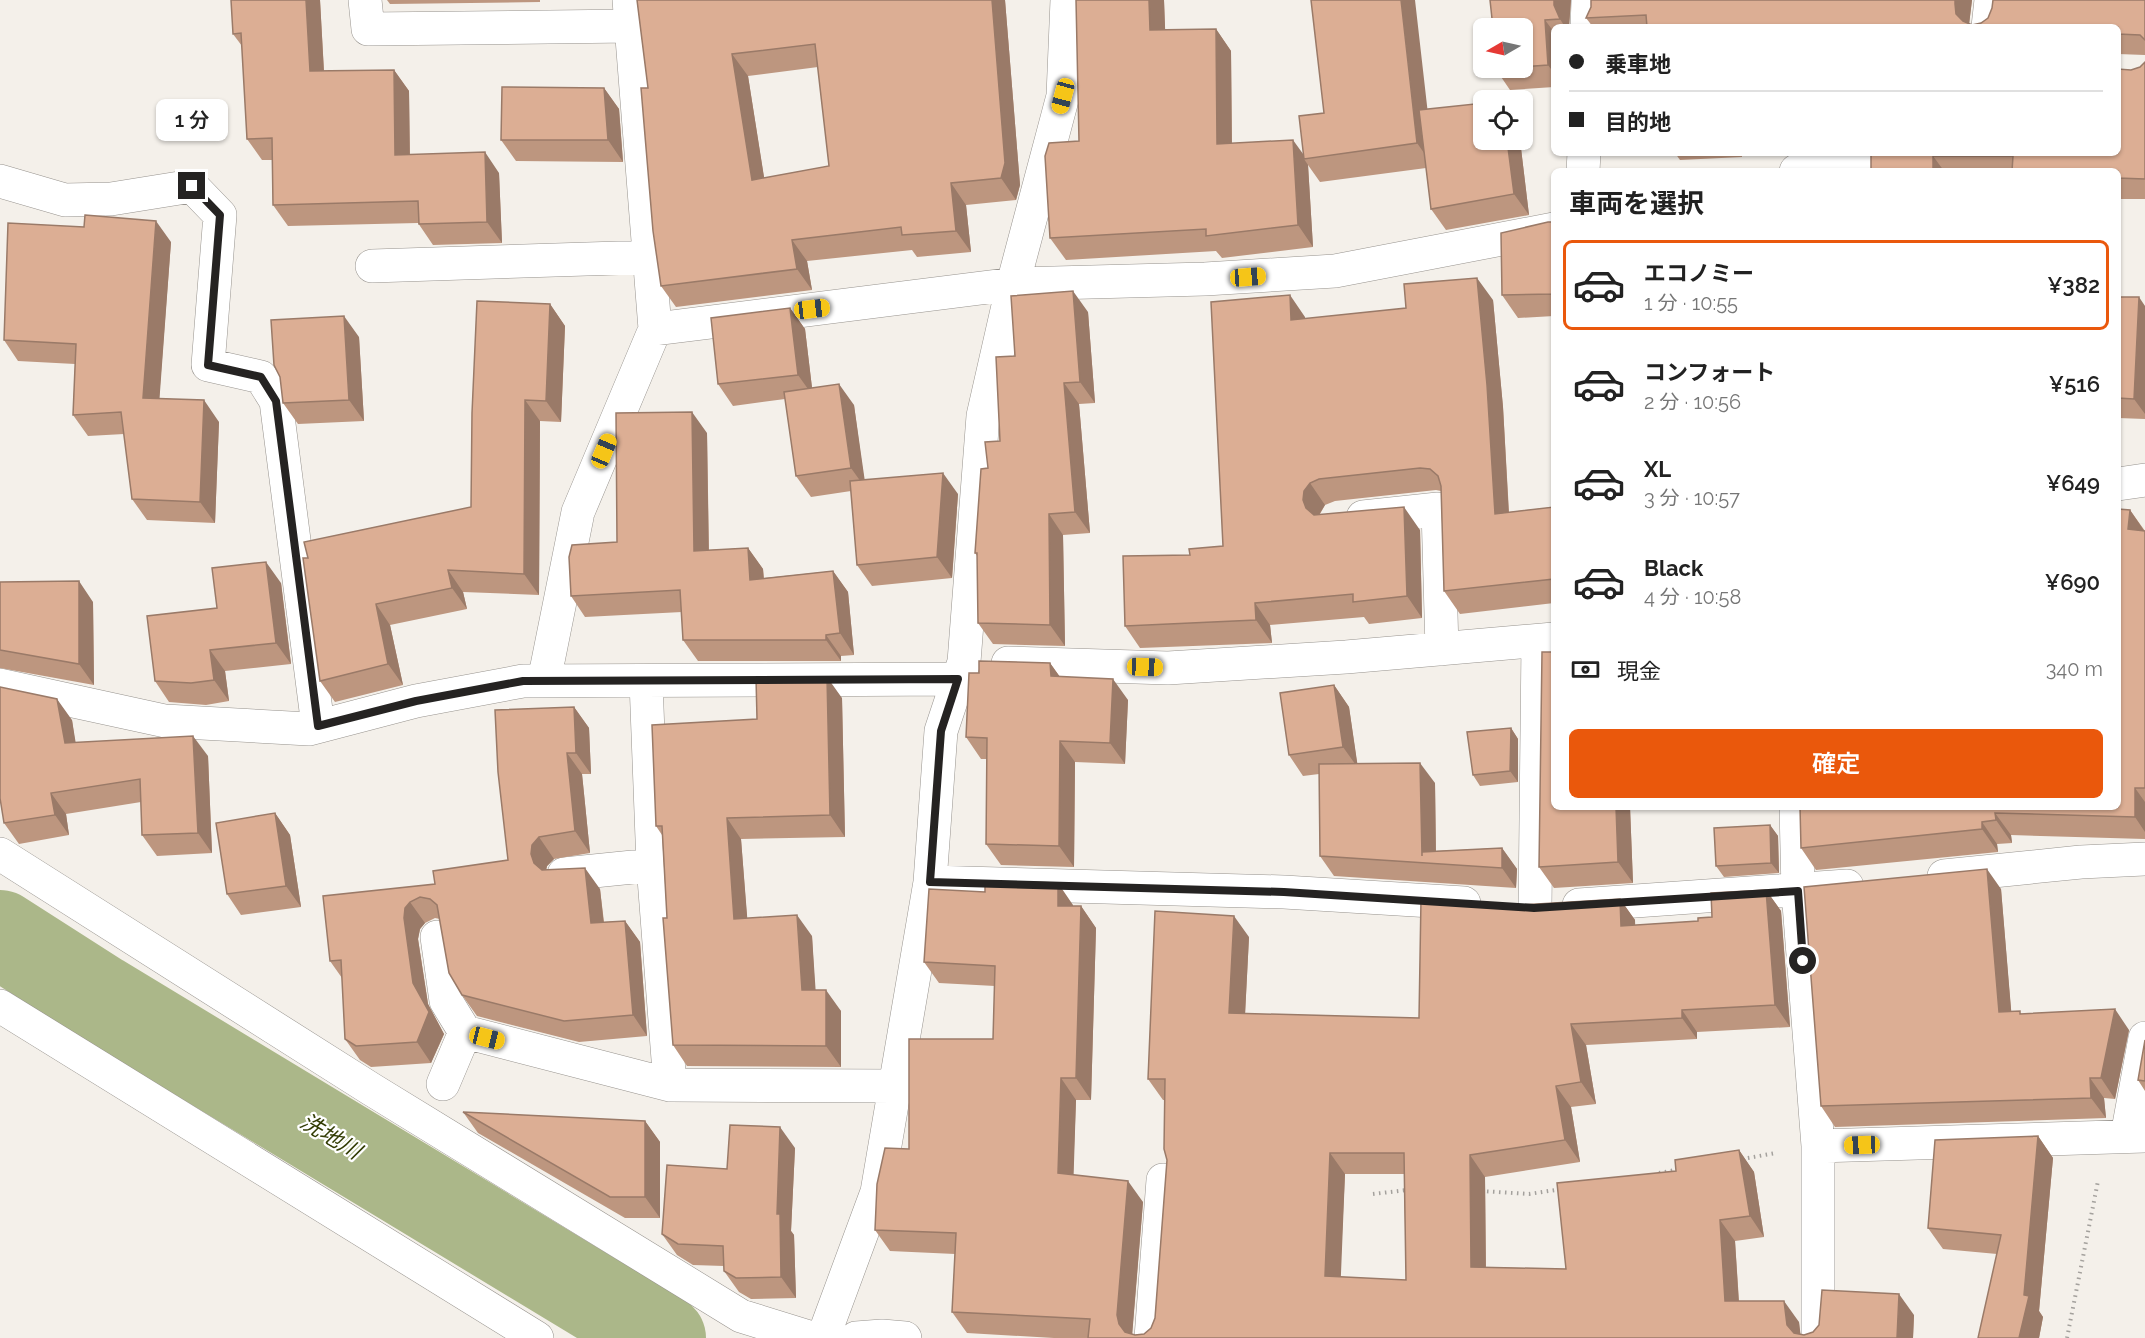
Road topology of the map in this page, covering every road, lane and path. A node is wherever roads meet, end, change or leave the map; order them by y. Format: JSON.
{"nodes":[{"id":1,"x":364,"y":0,"type":"edge"},
{"id":2,"x":1067,"y":0,"type":"edge"},
{"id":3,"x":1588,"y":0,"type":"edge"},
{"id":4,"x":1991,"y":0,"type":"edge"},
{"id":5,"x":630,"y":13,"type":"edge"},
{"id":6,"x":1587,"y":24,"type":"edge"},
{"id":7,"x":1988,"y":24,"type":"edge"},
{"id":8,"x":1858,"y":156,"type":"edge"},
{"id":9,"x":1808,"y":168,"type":"edge"},
{"id":10,"x":0,"y":181,"type":"edge"},
{"id":11,"x":1551,"y":230,"type":"edge"},
{"id":12,"x":650,"y":257,"type":"junction"},
{"id":13,"x":372,"y":266,"type":"dead end"},
{"id":14,"x":1013,"y":284,"type":"junction"},
{"id":15,"x":655,"y":329,"type":"junction"},
{"id":16,"x":2145,"y":480,"type":"edge"},
{"id":17,"x":2121,"y":484,"type":"edge"},
{"id":18,"x":1337,"y":520,"type":"edge"},
{"id":19,"x":1546,"y":641,"type":"edge"},
{"id":20,"x":1442,"y":649,"type":"junction"},
{"id":21,"x":961,"y":670,"type":"junction"},
{"id":22,"x":544,"y":681,"type":"junction"},
{"id":23,"x":646,"y":681,"type":"junction"},
{"id":24,"x":0,"y":685,"type":"edge"},
{"id":25,"x":318,"y":726,"type":"junction"},
{"id":26,"x":1796,"y":810,"type":"edge"},
{"id":27,"x":0,"y":854,"type":"edge"},
{"id":28,"x":2145,"y":860,"type":"edge"},
{"id":29,"x":653,"y":866,"type":"junction"},
{"id":30,"x":564,"y":874,"type":"edge"},
{"id":31,"x":1916,"y":879,"type":"edge"},
{"id":32,"x":930,"y":882,"type":"junction"},
{"id":33,"x":1881,"y":883,"type":"edge"},
{"id":34,"x":1798,"y":891,"type":"junction"},
{"id":35,"x":1534,"y":908,"type":"junction"},
{"id":36,"x":437,"y":937,"type":"edge"},
{"id":37,"x":0,"y":1006,"type":"edge"},
{"id":38,"x":465,"y":1032,"type":"junction"},
{"id":39,"x":2145,"y":1038,"type":"edge"},
{"id":40,"x":443,"y":1084,"type":"dead end"},
{"id":41,"x":670,"y":1085,"type":"junction"},
{"id":42,"x":896,"y":1086,"type":"junction"},
{"id":43,"x":2126,"y":1136,"type":"edge"},
{"id":44,"x":1818,"y":1146,"type":"junction"},
{"id":45,"x":1736,"y":1160,"type":"edge"},
{"id":46,"x":1689,"y":1168,"type":"edge"},
{"id":47,"x":1654,"y":1174,"type":"edge"},
{"id":48,"x":1163,"y":1180,"type":"edge"},
{"id":49,"x":1563,"y":1189,"type":"edge"},
{"id":50,"x":1408,"y":1190,"type":"edge"},
{"id":51,"x":1475,"y":1190,"type":"dead end"},
{"id":52,"x":1373,"y":1194,"type":"dead end"},
{"id":53,"x":537,"y":1338,"type":"edge"},
{"id":54,"x":812,"y":1338,"type":"edge"},
{"id":55,"x":823,"y":1338,"type":"edge"},
{"id":56,"x":856,"y":1338,"type":"edge"},
{"id":57,"x":905,"y":1338,"type":"edge"},
{"id":58,"x":1151,"y":1338,"type":"edge"},
{"id":59,"x":1818,"y":1338,"type":"edge"},
{"id":60,"x":2067,"y":1338,"type":"edge"}],
"edges":[{"from":1,"to":5,"type":"street"},
{"from":2,"to":14,"type":"street"},
{"from":3,"to":6,"type":"street"},
{"from":4,"to":7,"type":"street"},
{"from":5,"to":12,"type":"street"},
{"from":8,"to":9,"type":"street"},
{"from":10,"to":25,"type":"street"},
{"from":11,"to":14,"type":"street"},
{"from":12,"to":13,"type":"street"},
{"from":12,"to":15,"type":"street"},
{"from":14,"to":15,"type":"street"},
{"from":14,"to":21,"type":"street"},
{"from":15,"to":22,"type":"street"},
{"from":16,"to":17,"type":"street"},
{"from":18,"to":20,"type":"street"},
{"from":19,"to":20,"type":"street"},
{"from":19,"to":35,"type":"street"},
{"from":20,"to":21,"type":"street"},
{"from":21,"to":23,"type":"street"},
{"from":21,"to":32,"type":"street"},
{"from":22,"to":23,"type":"street"},
{"from":22,"to":25,"type":"street"},
{"from":23,"to":29,"type":"street"},
{"from":24,"to":25,"type":"street"},
{"from":26,"to":34,"type":"street"},
{"from":27,"to":54,"type":"street"},
{"from":28,"to":31,"type":"street"},
{"from":29,"to":30,"type":"street"},
{"from":29,"to":41,"type":"street"},
{"from":32,"to":35,"type":"street"},
{"from":32,"to":42,"type":"street"},
{"from":33,"to":34,"type":"street"},
{"from":34,"to":35,"type":"street"},
{"from":34,"to":44,"type":"street"},
{"from":36,"to":38,"type":"street"},
{"from":37,"to":53,"type":"street"},
{"from":38,"to":40,"type":"street"},
{"from":38,"to":41,"type":"street"},
{"from":39,"to":43,"type":"street"},
{"from":41,"to":42,"type":"street"},
{"from":42,"to":55,"type":"street"},
{"from":43,"to":44,"type":"street"},
{"from":43,"to":60,"type":"path"},
{"from":44,"to":45,"type":"path"},
{"from":44,"to":59,"type":"street"},
{"from":46,"to":47,"type":"path"},
{"from":48,"to":58,"type":"street"},
{"from":49,"to":51,"type":"path"},
{"from":50,"to":52,"type":"path"},
{"from":56,"to":57,"type":"street"}]}
